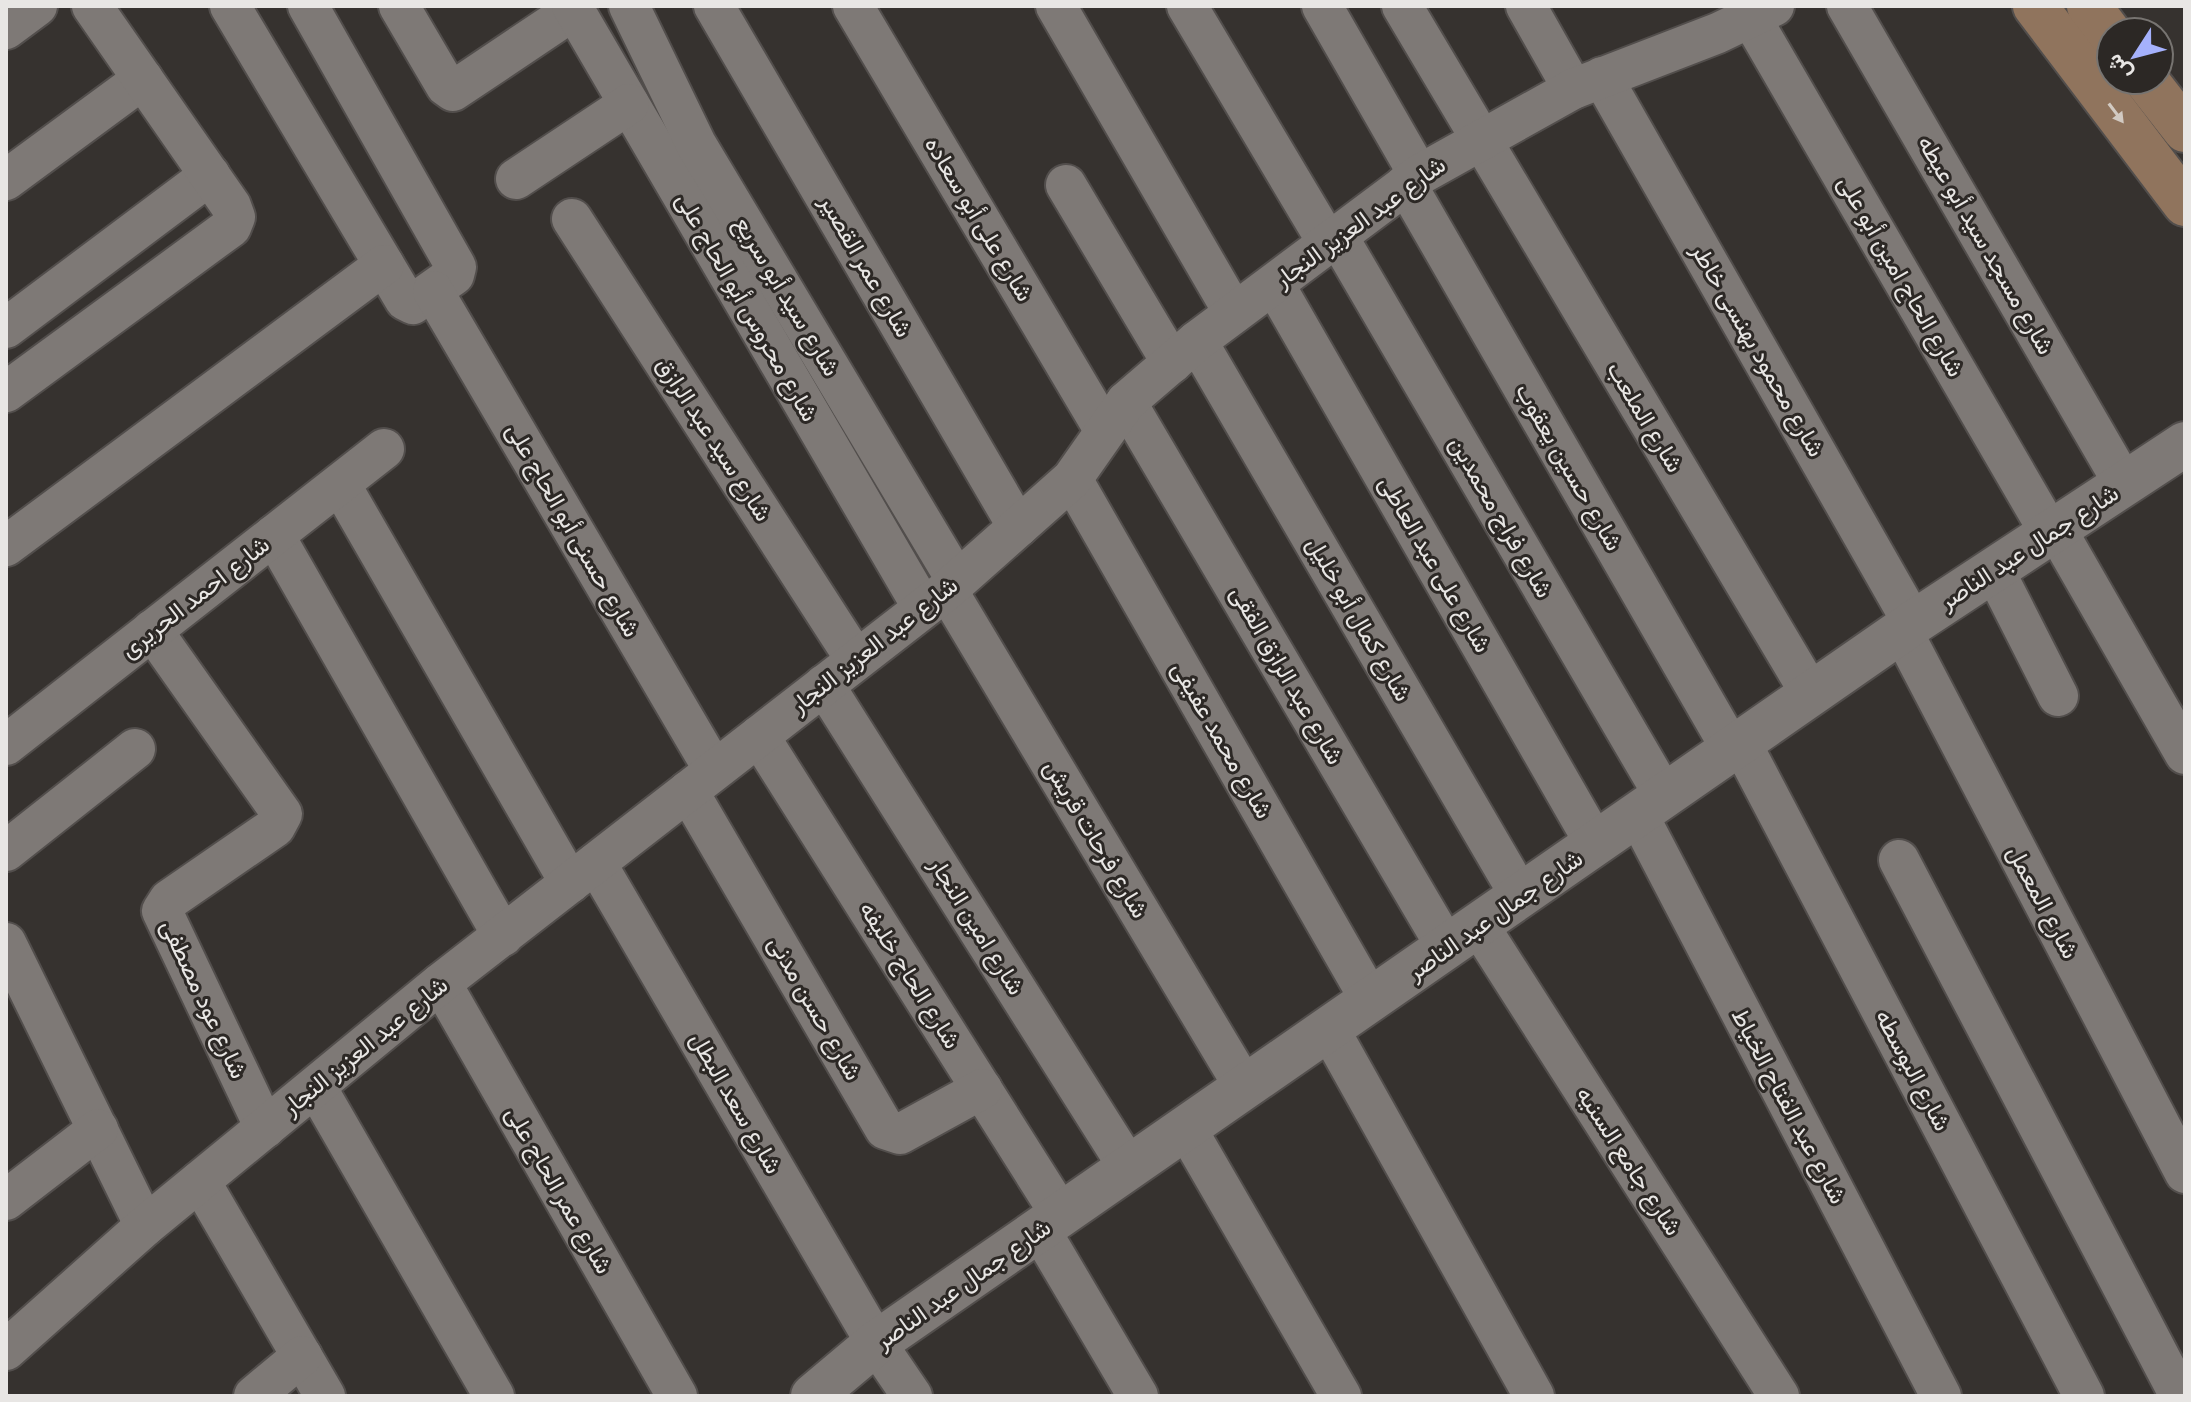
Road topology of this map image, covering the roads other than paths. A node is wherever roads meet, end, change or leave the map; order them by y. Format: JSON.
{"nodes":[{"id":1,"x":37,"y":6,"type":"edge"},
{"id":2,"x":92,"y":6,"type":"edge"},
{"id":3,"x":230,"y":6,"type":"edge"},
{"id":4,"x":308,"y":6,"type":"edge"},
{"id":5,"x":399,"y":6,"type":"edge"},
{"id":6,"x":629,"y":6,"type":"edge"},
{"id":7,"x":714,"y":6,"type":"edge"},
{"id":8,"x":853,"y":6,"type":"edge"},
{"id":9,"x":1056,"y":6,"type":"edge"},
{"id":10,"x":1187,"y":6,"type":"edge"},
{"id":11,"x":1322,"y":6,"type":"edge"},
{"id":12,"x":1402,"y":6,"type":"edge"},
{"id":13,"x":1526,"y":6,"type":"edge"},
{"id":14,"x":1847,"y":6,"type":"edge"},
{"id":15,"x":2035,"y":6,"type":"edge"},
{"id":16,"x":573,"y":8,"type":"edge"},
{"id":17,"x":1737,"y":16,"type":"edge"},
{"id":18,"x":6,"y":29,"type":"edge"},
{"id":19,"x":143,"y":79,"type":"junction"},
{"id":20,"x":1588,"y":83,"type":"junction"},
{"id":21,"x":2158,"y":96,"type":"edge"},
{"id":22,"x":629,"y":104,"type":"junction"},
{"id":23,"x":2185,"y":130,"type":"edge"},
{"id":24,"x":1479,"y":140,"type":"junction"},
{"id":25,"x":210,"y":175,"type":"junction"},
{"id":26,"x":516,"y":179,"type":"dead end"},
{"id":27,"x":6,"y":180,"type":"edge"},
{"id":28,"x":1412,"y":180,"type":"junction"},
{"id":29,"x":1066,"y":185,"type":"dead end"},
{"id":30,"x":2185,"y":204,"type":"edge"},
{"id":31,"x":572,"y":219,"type":"dead end"},
{"id":32,"x":1333,"y":240,"type":"junction"},
{"id":33,"x":384,"y":265,"type":"junction"},
{"id":34,"x":1274,"y":284,"type":"junction"},
{"id":35,"x":433,"y":291,"type":"junction"},
{"id":36,"x":1234,"y":313,"type":"junction"},
{"id":37,"x":6,"y":328,"type":"edge"},
{"id":38,"x":1184,"y":352,"type":"junction"},
{"id":39,"x":6,"y":392,"type":"edge"},
{"id":40,"x":1116,"y":417,"type":"junction"},
{"id":41,"x":2185,"y":444,"type":"edge"},
{"id":42,"x":384,"y":449,"type":"dead end"},
{"id":43,"x":1072,"y":479,"type":"junction"},
{"id":44,"x":340,"y":484,"type":"junction"},
{"id":45,"x":2124,"y":484,"type":"junction"},
{"id":46,"x":1018,"y":527,"type":"junction"},
{"id":47,"x":2053,"y":531,"type":"junction"},
{"id":48,"x":274,"y":535,"type":"junction"},
{"id":49,"x":6,"y":546,"type":"edge"},
{"id":50,"x":1994,"y":570,"type":"junction"},
{"id":51,"x":942,"y":593,"type":"junction"},
{"id":52,"x":1908,"y":627,"type":"junction"},
{"id":53,"x":152,"y":630,"type":"junction"},
{"id":54,"x":856,"y":660,"type":"junction"},
{"id":55,"x":824,"y":685,"type":"junction"},
{"id":56,"x":1811,"y":694,"type":"junction"},
{"id":57,"x":2058,"y":696,"type":"dead end"},
{"id":58,"x":759,"y":736,"type":"junction"},
{"id":59,"x":6,"y":745,"type":"edge"},
{"id":60,"x":1737,"y":746,"type":"junction"},
{"id":61,"x":135,"y":749,"type":"dead end"},
{"id":62,"x":2185,"y":754,"type":"edge"},
{"id":63,"x":701,"y":780,"type":"junction"},
{"id":64,"x":1651,"y":806,"type":"junction"},
{"id":65,"x":1596,"y":845,"type":"junction"},
{"id":66,"x":6,"y":851,"type":"edge"},
{"id":67,"x":1899,"y":860,"type":"dead end"},
{"id":68,"x":583,"y":873,"type":"junction"},
{"id":69,"x":1521,"y":897,"type":"junction"},
{"id":70,"x":503,"y":936,"type":"junction"},
{"id":71,"x":1463,"y":937,"type":"junction"},
{"id":72,"x":6,"y":943,"type":"edge"},
{"id":73,"x":441,"y":983,"type":"junction"},
{"id":74,"x":1371,"y":1001,"type":"junction"},
{"id":75,"x":1329,"y":1029,"type":"junction"},
{"id":76,"x":316,"y":1087,"type":"junction"},
{"id":77,"x":1245,"y":1088,"type":"junction"},
{"id":78,"x":982,"y":1089,"type":"junction"},
{"id":79,"x":265,"y":1128,"type":"junction"},
{"id":80,"x":1186,"y":1128,"type":"junction"},
{"id":81,"x":98,"y":1129,"type":"junction"},
{"id":82,"x":1129,"y":1168,"type":"junction"},
{"id":83,"x":2185,"y":1173,"type":"edge"},
{"id":84,"x":200,"y":1181,"type":"junction"},
{"id":85,"x":6,"y":1200,"type":"edge"},
{"id":86,"x":1050,"y":1223,"type":"junction"},
{"id":87,"x":145,"y":1226,"type":"junction"},
{"id":88,"x":876,"y":1343,"type":"junction"},
{"id":89,"x":6,"y":1350,"type":"edge"},
{"id":90,"x":2172,"y":1350,"type":"edge"},
{"id":91,"x":302,"y":1356,"type":"junction"},
{"id":92,"x":254,"y":1396,"type":"edge"},
{"id":93,"x":325,"y":1396,"type":"edge"},
{"id":94,"x":494,"y":1396,"type":"edge"},
{"id":95,"x":677,"y":1396,"type":"edge"},
{"id":96,"x":813,"y":1396,"type":"edge"},
{"id":97,"x":912,"y":1396,"type":"edge"},
{"id":98,"x":1138,"y":1396,"type":"edge"},
{"id":99,"x":1341,"y":1396,"type":"edge"},
{"id":100,"x":1534,"y":1396,"type":"edge"},
{"id":101,"x":1779,"y":1396,"type":"edge"},
{"id":102,"x":1941,"y":1396,"type":"edge"},
{"id":103,"x":2084,"y":1396,"type":"edge"},
{"id":104,"x":2180,"y":1396,"type":"edge"}],
"edges":[{"from":1,"to":18,"type":"street"},
{"from":2,"to":19,"type":"street"},
{"from":3,"to":33,"type":"street"},
{"from":4,"to":35,"type":"street"},
{"from":5,"to":16,"type":"street"},
{"from":6,"to":51,"type":"street","name":"شارع سيد أبو سريع"},
{"from":7,"to":46,"type":"street","name":"شارع عمر القصير"},
{"from":8,"to":40,"type":"street","name":"شارع على أبو سعاده"},
{"from":9,"to":36,"type":"street"},
{"from":10,"to":32,"type":"street","name":"شارع فراج محمدين"},
{"from":11,"to":28,"type":"street","name":"شارع حسين يعقوب"},
{"from":12,"to":24,"type":"street","name":"شارع الملعب"},
{"from":13,"to":20,"type":"street","name":"شارع محمود بهنسى خاطر"},
{"from":14,"to":45,"type":"street","name":"شارع مسجد سيد أبو عيطه"},
{"from":15,"to":30,"type":"main road","one_way":true},
{"from":16,"to":22,"type":"street","name":"شارع محروس أبو الحاج على"},
{"from":17,"to":20,"type":"street","name":"شارع عبد العزيز النجار"},
{"from":17,"to":47,"type":"street","name":"شارع الحاج امين أبو على"},
{"from":19,"to":25,"type":"street"},
{"from":19,"to":27,"type":"street"},
{"from":20,"to":24,"type":"street","name":"شارع عبد العزيز النجار"},
{"from":20,"to":52,"type":"street","name":"شارع محمود بهنسى خاطر"},
{"from":21,"to":23,"type":"main road"},
{"from":22,"to":26,"type":"street"},
{"from":22,"to":51,"type":"street","name":"شارع محروس أبو الحاج على"},
{"from":24,"to":28,"type":"street","name":"شارع عبد العزيز النجار"},
{"from":24,"to":56,"type":"street","name":"شارع الملعب"},
{"from":25,"to":37,"type":"street"},
{"from":25,"to":39,"type":"street"},
{"from":28,"to":32,"type":"street","name":"شارع عبد العزيز النجار"},
{"from":28,"to":60,"type":"street","name":"شارع حسين يعقوب"},
{"from":29,"to":38,"type":"street","name":"شارع كمال أبو خليل"},
{"from":31,"to":54,"type":"street","name":"شارع سيد عبد الرازق"},
{"from":32,"to":34,"type":"street","name":"شارع عبد العزيز النجار"},
{"from":32,"to":64,"type":"street","name":"شارع فراج محمدين"},
{"from":33,"to":35,"type":"street"},
{"from":33,"to":49,"type":"street"},
{"from":34,"to":36,"type":"street","name":"شارع عبد العزيز النجار"},
{"from":34,"to":65,"type":"street","name":"شارع على عبد العاطى"},
{"from":35,"to":63,"type":"street","name":"شارع حسنى أبو الحاج على"},
{"from":36,"to":38,"type":"street","name":"شارع عبد العزيز النجار"},
{"from":38,"to":40,"type":"street","name":"شارع عبد العزيز النجار"},
{"from":38,"to":69,"type":"street","name":"شارع كمال أبو خليل"},
{"from":40,"to":43,"type":"street","name":"شارع عبد العزيز النجار"},
{"from":40,"to":71,"type":"street","name":"شارع عبد الرازق الفقى"},
{"from":41,"to":45,"type":"street","name":"شارع جمال عبد الناصر"},
{"from":42,"to":44,"type":"street","name":"شارع احمد الحريرى"},
{"from":43,"to":46,"type":"street","name":"شارع عبد العزيز النجار"},
{"from":43,"to":74,"type":"street","name":"شارع محمد عفيفى"},
{"from":44,"to":48,"type":"street","name":"شارع احمد الحريرى"},
{"from":44,"to":68,"type":"street","name":"شارع سعد البطل"},
{"from":45,"to":47,"type":"street","name":"شارع جمال عبد الناصر"},
{"from":46,"to":51,"type":"street","name":"شارع عبد العزيز النجار"},
{"from":47,"to":50,"type":"street","name":"شارع جمال عبد الناصر"},
{"from":47,"to":62,"type":"street","name":"شارع الحاج امين أبو على"},
{"from":48,"to":53,"type":"street","name":"شارع احمد الحريرى"},
{"from":48,"to":70,"type":"street"},
{"from":50,"to":52,"type":"street","name":"شارع جمال عبد الناصر"},
{"from":50,"to":57,"type":"street"},
{"from":51,"to":54,"type":"street","name":"شارع عبد العزيز النجار"},
{"from":51,"to":77,"type":"street","name":"شارع فرحات قريش"},
{"from":52,"to":56,"type":"street","name":"شارع جمال عبد الناصر"},
{"from":52,"to":83,"type":"street","name":"شارع المعمل"},
{"from":53,"to":59,"type":"street","name":"شارع احمد الحريرى"},
{"from":53,"to":79,"type":"street","name":"شارع عود مصطفى"},
{"from":54,"to":55,"type":"street","name":"شارع عبد العزيز النجار"},
{"from":55,"to":58,"type":"street","name":"شارع عبد العزيز النجار"},
{"from":55,"to":82,"type":"street","name":"شارع امين النجار"},
{"from":56,"to":60,"type":"street","name":"شارع جمال عبد الناصر"},
{"from":58,"to":63,"type":"street","name":"شارع عبد العزيز النجار"},
{"from":58,"to":78,"type":"street","name":"شارع الحاج خليفه"},
{"from":60,"to":64,"type":"street","name":"شارع جمال عبد الناصر"},
{"from":60,"to":103,"type":"street","name":"شارع البوسطه"},
{"from":61,"to":66,"type":"street"},
{"from":63,"to":68,"type":"street","name":"شارع عبد العزيز النجار"},
{"from":63,"to":78,"type":"street","name":"شارع حسن مدنى"},
{"from":64,"to":65,"type":"street","name":"شارع جمال عبد الناصر"},
{"from":64,"to":102,"type":"street","name":"شارع عبد الفتاح الخياط"},
{"from":65,"to":69,"type":"street","name":"شارع جمال عبد الناصر"},
{"from":67,"to":90,"type":"street"},
{"from":68,"to":70,"type":"street","name":"شارع عبد العزيز النجار"},
{"from":68,"to":88,"type":"street","name":"شارع سعد البطل"},
{"from":69,"to":71,"type":"street","name":"شارع جمال عبد الناصر"},
{"from":70,"to":73,"type":"street","name":"شارع عبد العزيز النجار"},
{"from":71,"to":74,"type":"street","name":"شارع جمال عبد الناصر"},
{"from":71,"to":101,"type":"street","name":"شارع جامع السنيه"},
{"from":72,"to":81,"type":"street"},
{"from":73,"to":76,"type":"street","name":"شارع عبد العزيز النجار"},
{"from":73,"to":95,"type":"street","name":"شارع عمر الحاج على"},
{"from":74,"to":75,"type":"street","name":"شارع جمال عبد الناصر"},
{"from":75,"to":77,"type":"street","name":"شارع جمال عبد الناصر"},
{"from":75,"to":100,"type":"street"},
{"from":76,"to":79,"type":"street","name":"شارع عبد العزيز النجار"},
{"from":76,"to":94,"type":"street"},
{"from":77,"to":80,"type":"street","name":"شارع جمال عبد الناصر"},
{"from":78,"to":86,"type":"street","name":"شارع الحاج خليفه"},
{"from":79,"to":84,"type":"street","name":"شارع عبد العزيز النجار"},
{"from":80,"to":82,"type":"street","name":"شارع جمال عبد الناصر"},
{"from":80,"to":99,"type":"street"},
{"from":81,"to":85,"type":"street"},
{"from":81,"to":87,"type":"street"},
{"from":82,"to":86,"type":"street","name":"شارع جمال عبد الناصر"},
{"from":84,"to":87,"type":"street","name":"شارع عبد العزيز النجار"},
{"from":84,"to":91,"type":"street"},
{"from":86,"to":88,"type":"street","name":"شارع جمال عبد الناصر"},
{"from":86,"to":98,"type":"street","name":"شارع الحاج خليفه"},
{"from":87,"to":89,"type":"street","name":"شارع عبد العزيز النجار"},
{"from":88,"to":96,"type":"street","name":"شارع جمال عبد الناصر"},
{"from":88,"to":97,"type":"street","name":"شارع سعد البطل"},
{"from":90,"to":104,"type":"street"},
{"from":91,"to":92,"type":"street"},
{"from":91,"to":93,"type":"street"}]}
